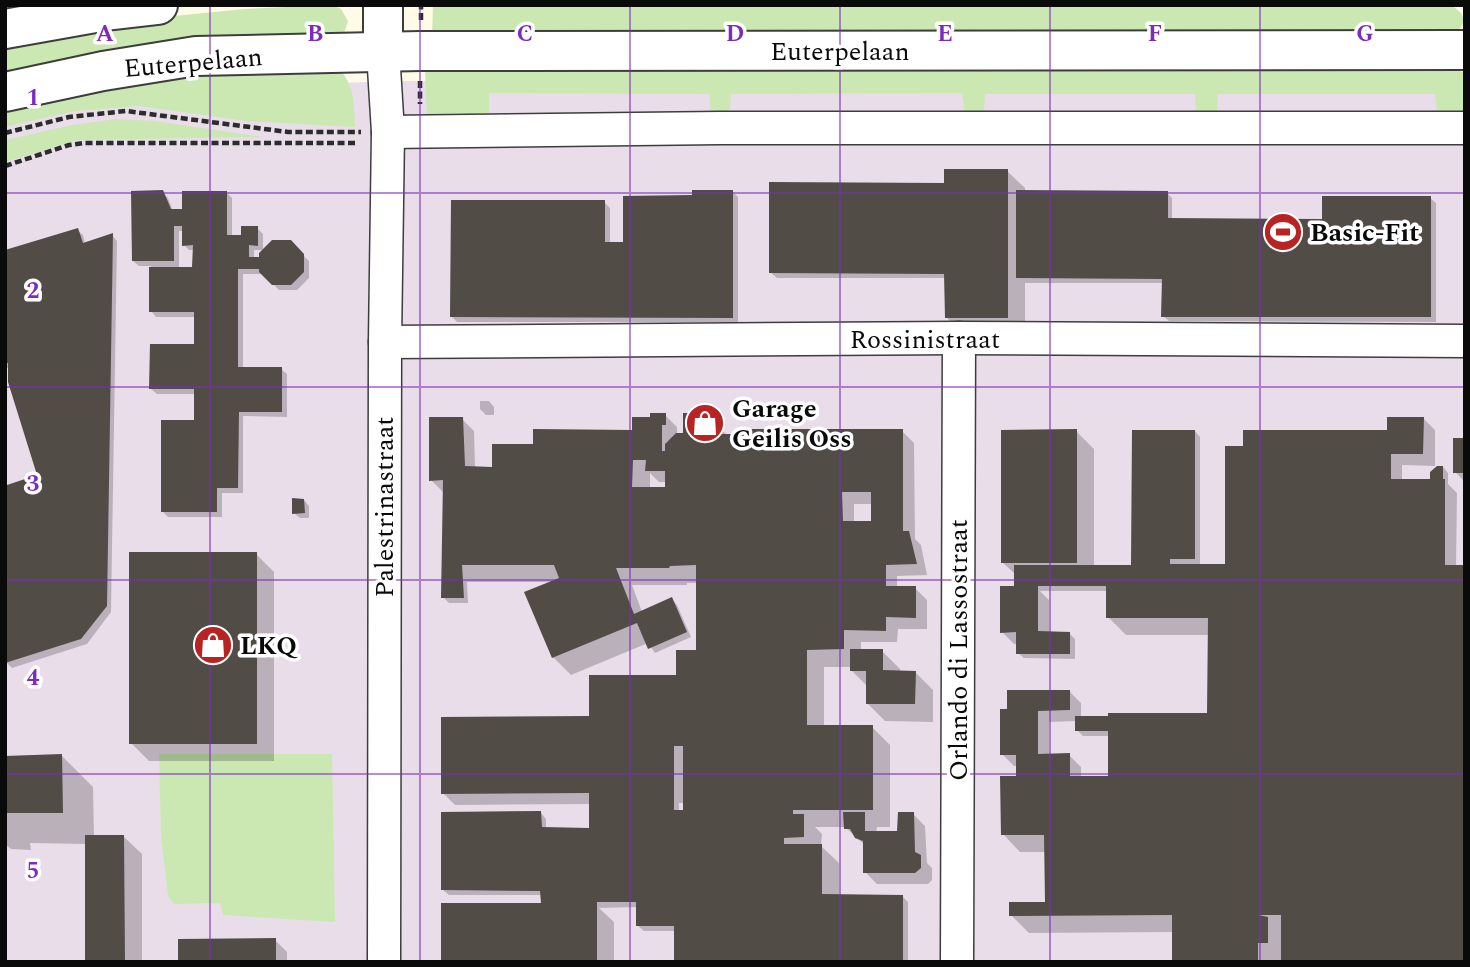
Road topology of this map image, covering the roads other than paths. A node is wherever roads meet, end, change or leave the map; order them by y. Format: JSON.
{"nodes":[{"id":1,"x":158,"y":5,"type":"edge"},
{"id":2,"x":383,"y":5,"type":"edge"},
{"id":3,"x":5,"y":29,"type":"edge"},
{"id":4,"x":1465,"y":50,"type":"edge"},
{"id":5,"x":401,"y":51,"type":"junction"},
{"id":6,"x":5,"y":92,"type":"edge"},
{"id":7,"x":1465,"y":128,"type":"edge"},
{"id":8,"x":388,"y":140,"type":"junction"},
{"id":9,"x":959,"y":338,"type":"junction"},
{"id":10,"x":1465,"y":341,"type":"edge"},
{"id":11,"x":385,"y":342,"type":"junction"},
{"id":12,"x":384,"y":962,"type":"edge"},
{"id":13,"x":957,"y":962,"type":"edge"}],
"edges":[{"from":1,"to":3,"type":"street"},
{"from":2,"to":5,"type":"street"},
{"from":4,"to":5,"type":"street","name":"Euterpelaan"},
{"from":5,"to":6,"type":"street","name":"Euterpelaan"},
{"from":5,"to":8,"type":"street","name":"Palestrinastraat"},
{"from":7,"to":8,"type":"street"},
{"from":8,"to":11,"type":"street","name":"Palestrinastraat"},
{"from":9,"to":10,"type":"street","name":"Rossinistraat"},
{"from":9,"to":11,"type":"street","name":"Rossinistraat"},
{"from":9,"to":13,"type":"street","name":"Orlando di Lassostraat"},
{"from":11,"to":12,"type":"street","name":"Palestrinastraat"}]}
